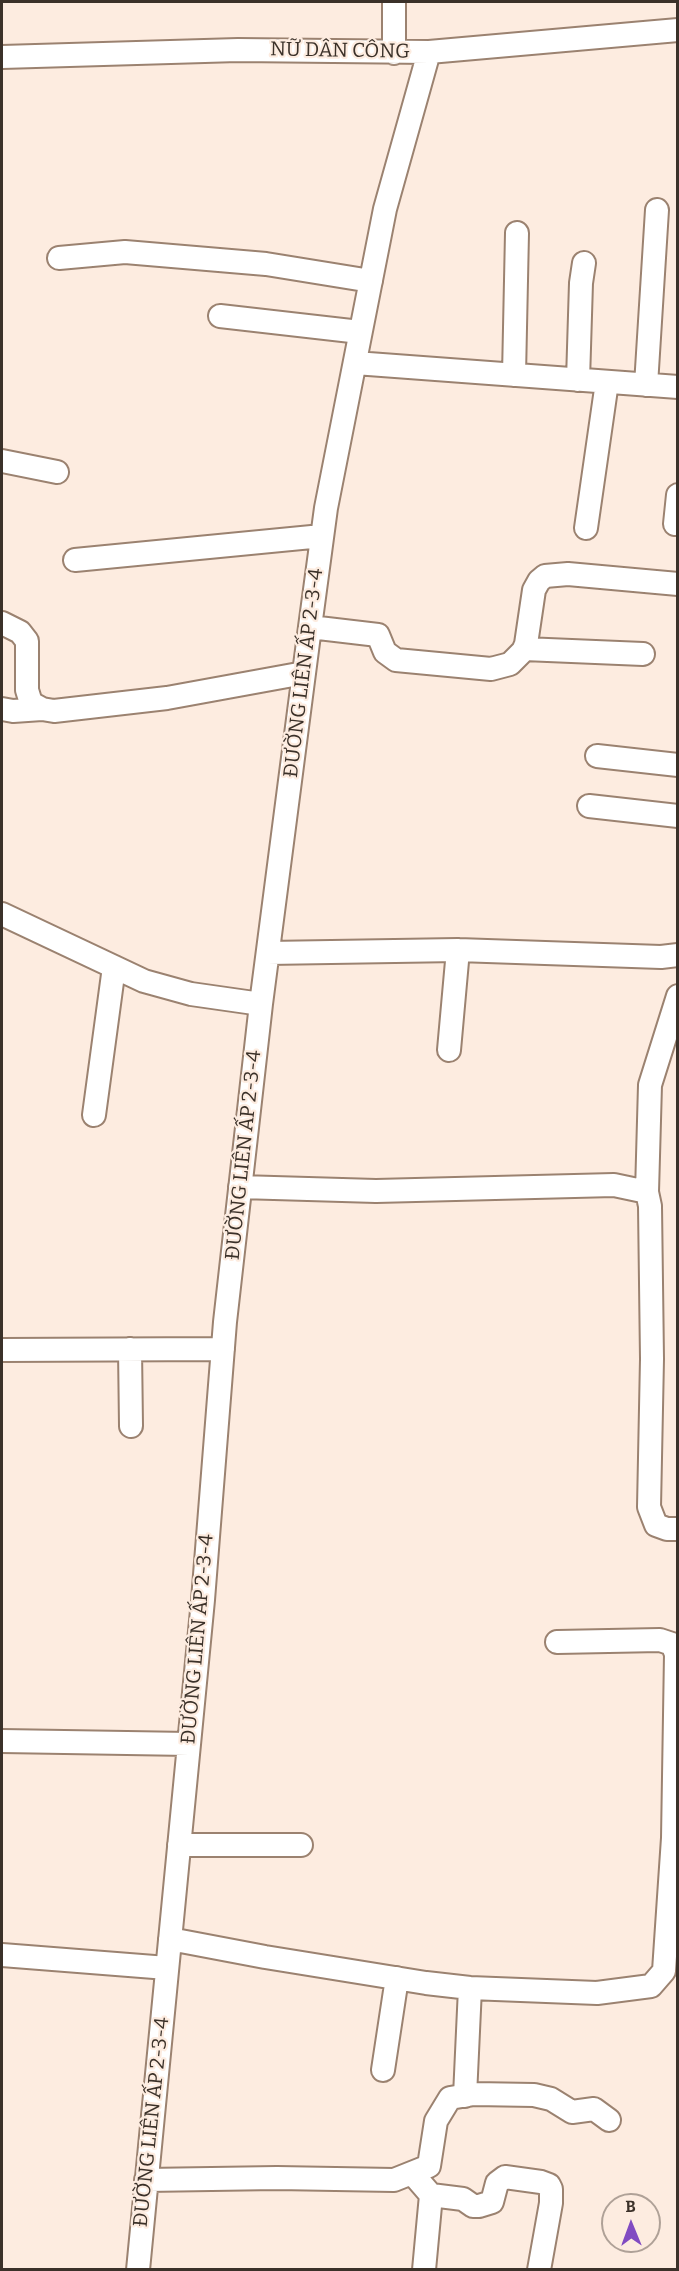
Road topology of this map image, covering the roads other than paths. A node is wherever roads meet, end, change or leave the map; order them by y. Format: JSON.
{"nodes":[{"id":1,"x":394,"y":2,"type":"edge"},
{"id":2,"x":678,"y":30,"type":"edge"},
{"id":3,"x":429,"y":52,"type":"junction"},
{"id":4,"x":394,"y":53,"type":"junction"},
{"id":5,"x":2,"y":57,"type":"edge"},
{"id":6,"x":657,"y":210,"type":"dead end"},
{"id":7,"x":517,"y":233,"type":"dead end"},
{"id":8,"x":59,"y":258,"type":"dead end"},
{"id":9,"x":584,"y":264,"type":"dead end"},
{"id":10,"x":370,"y":281,"type":"junction"},
{"id":11,"x":220,"y":316,"type":"dead end"},
{"id":12,"x":360,"y":332,"type":"junction"},
{"id":13,"x":355,"y":363,"type":"junction"},
{"id":14,"x":514,"y":375,"type":"junction"},
{"id":15,"x":578,"y":380,"type":"junction"},
{"id":16,"x":607,"y":382,"type":"junction"},
{"id":17,"x":646,"y":385,"type":"junction"},
{"id":18,"x":678,"y":387,"type":"edge"},
{"id":19,"x":2,"y":460,"type":"edge"},
{"id":20,"x":57,"y":472,"type":"dead end"},
{"id":21,"x":678,"y":495,"type":"edge"},
{"id":22,"x":675,"y":524,"type":"dead end"},
{"id":23,"x":586,"y":528,"type":"dead end"},
{"id":24,"x":322,"y":536,"type":"junction"},
{"id":25,"x":75,"y":560,"type":"dead end"},
{"id":26,"x":678,"y":584,"type":"edge"},
{"id":27,"x":2,"y":623,"type":"edge"},
{"id":28,"x":310,"y":627,"type":"junction"},
{"id":29,"x":524,"y":649,"type":"junction"},
{"id":30,"x":643,"y":654,"type":"dead end"},
{"id":31,"x":304,"y":674,"type":"junction"},
{"id":32,"x":42,"y":709,"type":"junction"},
{"id":33,"x":2,"y":710,"type":"edge"},
{"id":34,"x":597,"y":756,"type":"dead end"},
{"id":35,"x":678,"y":765,"type":"edge"},
{"id":36,"x":589,"y":806,"type":"dead end"},
{"id":37,"x":678,"y":816,"type":"edge"},
{"id":38,"x":2,"y":914,"type":"edge"},
{"id":39,"x":458,"y":950,"type":"junction"},
{"id":40,"x":268,"y":953,"type":"junction"},
{"id":41,"x":678,"y":956,"type":"edge"},
{"id":42,"x":114,"y":967,"type":"junction"},
{"id":43,"x":678,"y":996,"type":"edge"},
{"id":44,"x":261,"y":1004,"type":"junction"},
{"id":45,"x":449,"y":1050,"type":"dead end"},
{"id":46,"x":94,"y":1115,"type":"dead end"},
{"id":47,"x":240,"y":1187,"type":"junction"},
{"id":48,"x":647,"y":1192,"type":"junction"},
{"id":49,"x":130,"y":1349,"type":"junction"},
{"id":50,"x":223,"y":1349,"type":"junction"},
{"id":51,"x":2,"y":1350,"type":"edge"},
{"id":52,"x":131,"y":1426,"type":"dead end"},
{"id":53,"x":678,"y":1529,"type":"edge"},
{"id":54,"x":557,"y":1642,"type":"dead end"},
{"id":55,"x":2,"y":1741,"type":"edge"},
{"id":56,"x":189,"y":1743,"type":"junction"},
{"id":57,"x":179,"y":1845,"type":"junction"},
{"id":58,"x":301,"y":1845,"type":"dead end"},
{"id":59,"x":170,"y":1939,"type":"junction"},
{"id":60,"x":2,"y":1955,"type":"edge"},
{"id":61,"x":167,"y":1968,"type":"junction"},
{"id":62,"x":397,"y":1978,"type":"junction"},
{"id":63,"x":470,"y":1988,"type":"junction"},
{"id":64,"x":383,"y":2070,"type":"dead end"},
{"id":65,"x":465,"y":2096,"type":"junction"},
{"id":66,"x":609,"y":2120,"type":"dead end"},
{"id":67,"x":412,"y":2173,"type":"junction"},
{"id":68,"x":146,"y":2180,"type":"junction"},
{"id":69,"x":431,"y":2195,"type":"junction"},
{"id":70,"x":138,"y":2270,"type":"edge"},
{"id":71,"x":424,"y":2270,"type":"edge"},
{"id":72,"x":539,"y":2270,"type":"edge"}],
"edges":[{"from":1,"to":4,"type":"street"},
{"from":2,"to":3,"type":"street","name":"NỮ DÂN CÔNG"},
{"from":3,"to":4,"type":"street","name":"NỮ DÂN CÔNG"},
{"from":3,"to":10,"type":"street","name":"ĐƯỜNG LIÊN ẤP 2-3-4"},
{"from":4,"to":5,"type":"street","name":"NỮ DÂN CÔNG"},
{"from":6,"to":17,"type":"street"},
{"from":7,"to":14,"type":"street"},
{"from":8,"to":10,"type":"street"},
{"from":9,"to":15,"type":"street"},
{"from":10,"to":12,"type":"street","name":"ĐƯỜNG LIÊN ẤP 2-3-4"},
{"from":11,"to":12,"type":"street"},
{"from":12,"to":13,"type":"street","name":"ĐƯỜNG LIÊN ẤP 2-3-4"},
{"from":13,"to":14,"type":"street"},
{"from":13,"to":24,"type":"street","name":"ĐƯỜNG LIÊN ẤP 2-3-4"},
{"from":14,"to":15,"type":"street"},
{"from":15,"to":16,"type":"street"},
{"from":16,"to":17,"type":"street"},
{"from":16,"to":23,"type":"street"},
{"from":17,"to":18,"type":"street"},
{"from":19,"to":20,"type":"street"},
{"from":21,"to":22,"type":"street"},
{"from":24,"to":25,"type":"street"},
{"from":24,"to":28,"type":"street","name":"ĐƯỜNG LIÊN ẤP 2-3-4"},
{"from":26,"to":29,"type":"street"},
{"from":27,"to":32,"type":"street"},
{"from":28,"to":29,"type":"street"},
{"from":28,"to":31,"type":"street","name":"ĐƯỜNG LIÊN ẤP 2-3-4"},
{"from":29,"to":30,"type":"street"},
{"from":31,"to":32,"type":"street"},
{"from":31,"to":40,"type":"street","name":"ĐƯỜNG LIÊN ẤP 2-3-4"},
{"from":32,"to":33,"type":"street"},
{"from":34,"to":35,"type":"street"},
{"from":36,"to":37,"type":"street"},
{"from":38,"to":42,"type":"street"},
{"from":39,"to":40,"type":"street"},
{"from":39,"to":41,"type":"street"},
{"from":39,"to":45,"type":"street"},
{"from":40,"to":44,"type":"street","name":"ĐƯỜNG LIÊN ẤP 2-3-4"},
{"from":42,"to":44,"type":"street"},
{"from":42,"to":46,"type":"street"},
{"from":43,"to":48,"type":"street"},
{"from":44,"to":47,"type":"street","name":"ĐƯỜNG LIÊN ẤP 2-3-4"},
{"from":47,"to":48,"type":"street"},
{"from":47,"to":50,"type":"street","name":"ĐƯỜNG LIÊN ẤP 2-3-4"},
{"from":48,"to":53,"type":"street"},
{"from":49,"to":50,"type":"street"},
{"from":49,"to":51,"type":"street"},
{"from":49,"to":52,"type":"street"},
{"from":50,"to":56,"type":"street","name":"ĐƯỜNG LIÊN ẤP 2-3-4"},
{"from":54,"to":63,"type":"street"},
{"from":55,"to":56,"type":"street"},
{"from":56,"to":57,"type":"street","name":"ĐƯỜNG LIÊN ẤP 2-3-4"},
{"from":57,"to":58,"type":"street"},
{"from":57,"to":59,"type":"street","name":"ĐƯỜNG LIÊN ẤP 2-3-4"},
{"from":59,"to":61,"type":"street","name":"ĐƯỜNG LIÊN ẤP 2-3-4"},
{"from":59,"to":62,"type":"street"},
{"from":60,"to":61,"type":"street"},
{"from":61,"to":68,"type":"street","name":"ĐƯỜNG LIÊN ẤP 2-3-4"},
{"from":62,"to":63,"type":"street"},
{"from":62,"to":64,"type":"street"},
{"from":63,"to":65,"type":"street"},
{"from":65,"to":66,"type":"street"},
{"from":65,"to":67,"type":"street"},
{"from":67,"to":68,"type":"street"},
{"from":67,"to":69,"type":"street"},
{"from":68,"to":70,"type":"street","name":"ĐƯỜNG LIÊN ẤP 2-3-4"},
{"from":69,"to":71,"type":"street"},
{"from":69,"to":72,"type":"street"}]}
